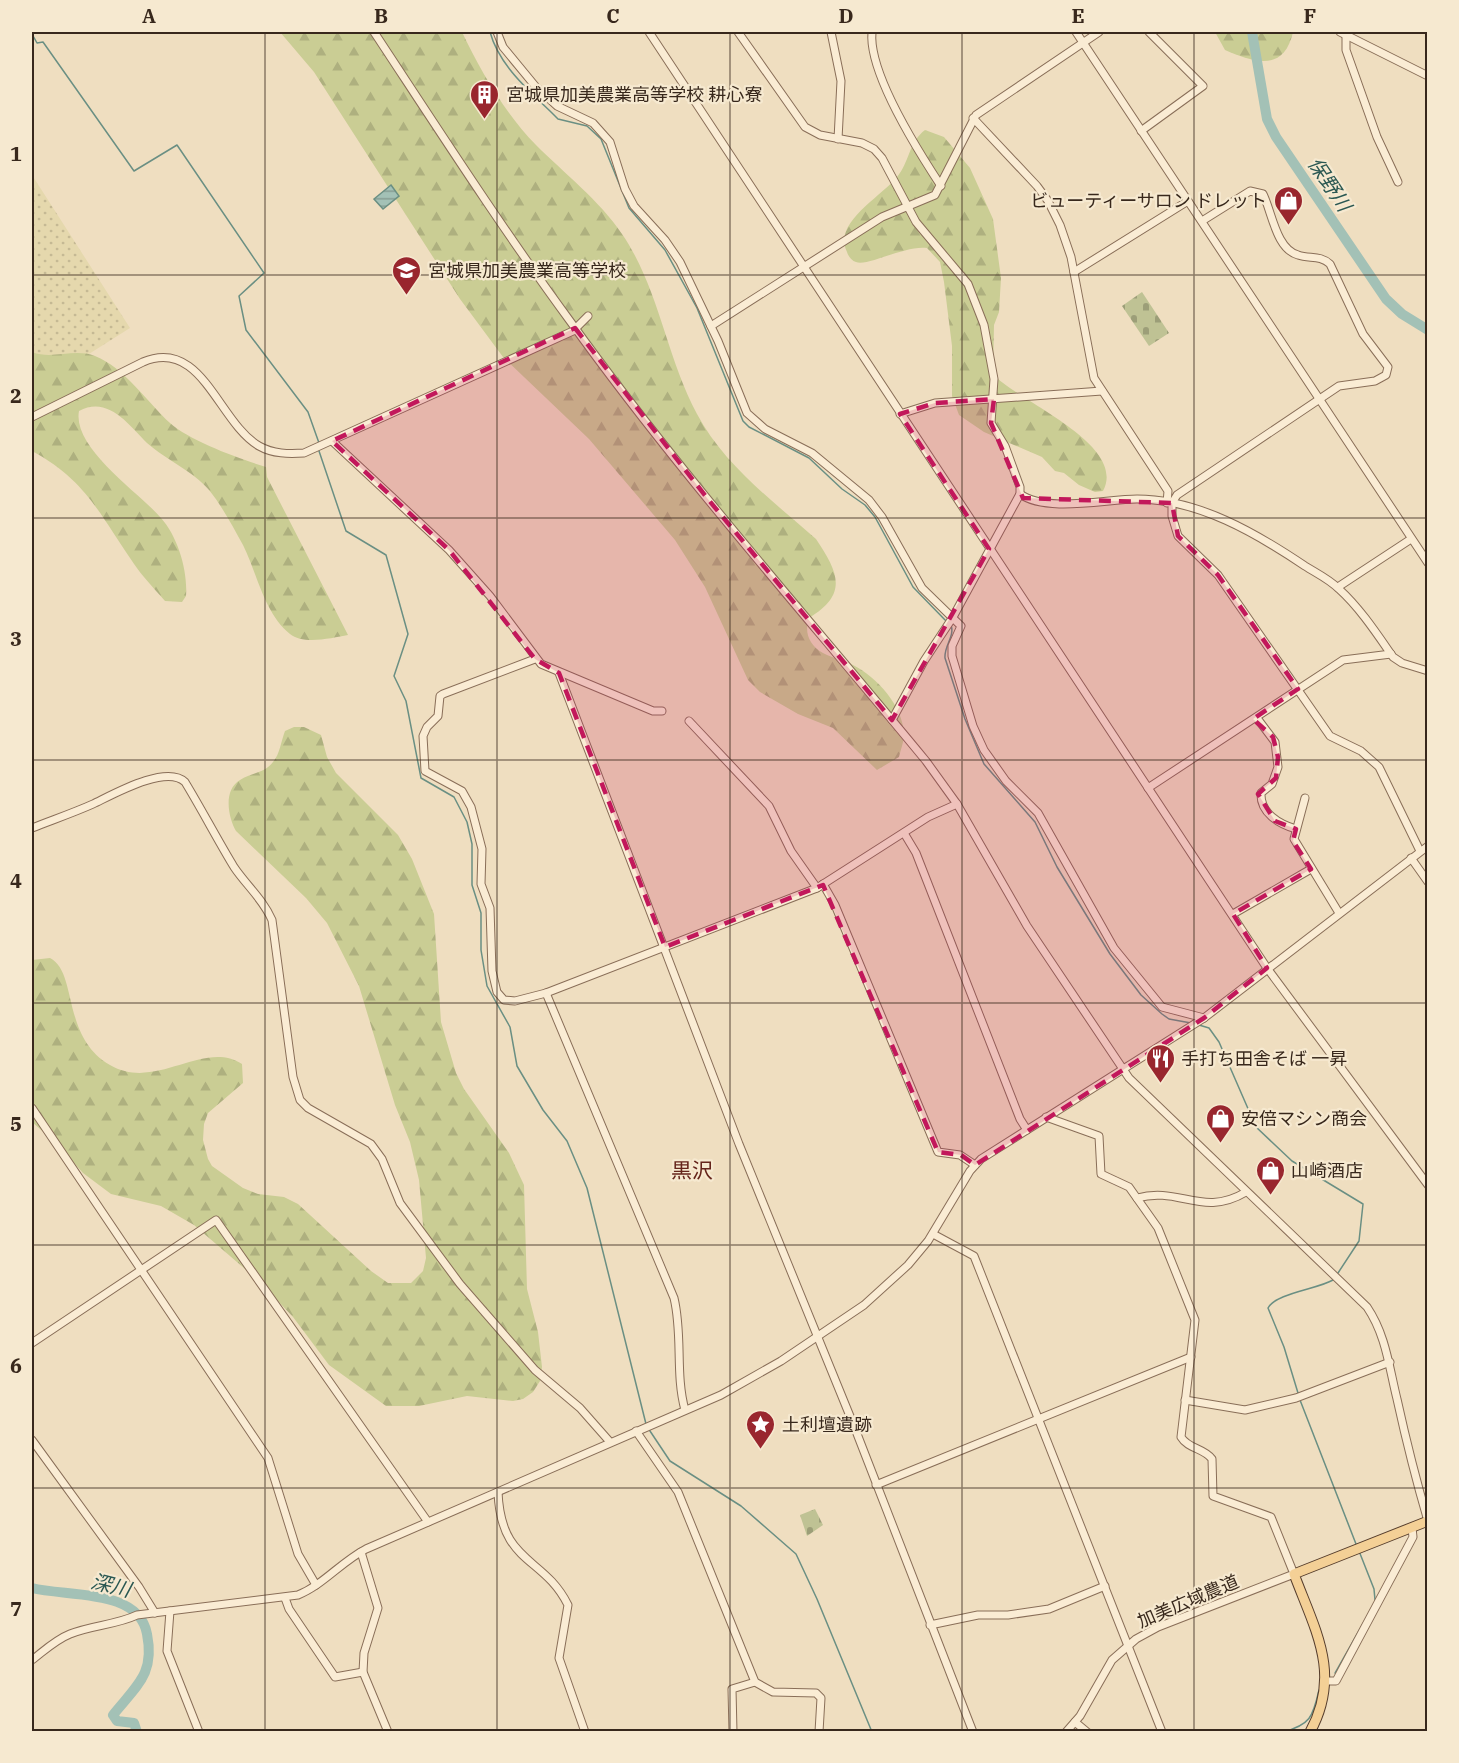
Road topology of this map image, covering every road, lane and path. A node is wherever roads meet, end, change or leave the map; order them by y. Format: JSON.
{"nodes":[{"id":1,"x":374,"y":32,"type":"edge"},
{"id":2,"x":497,"y":32,"type":"edge"},
{"id":3,"x":649,"y":32,"type":"edge"},
{"id":4,"x":738,"y":32,"type":"edge"},
{"id":5,"x":831,"y":32,"type":"edge"},
{"id":6,"x":872,"y":32,"type":"edge"},
{"id":7,"x":1076,"y":32,"type":"edge"},
{"id":8,"x":1099,"y":32,"type":"edge"},
{"id":9,"x":1149,"y":32,"type":"edge"},
{"id":10,"x":1343,"y":34,"type":"edge"},
{"id":11,"x":1083,"y":42,"type":"junction"},
{"id":12,"x":1428,"y":76,"type":"edge"},
{"id":13,"x":973,"y":118,"type":"junction"},
{"id":14,"x":1141,"y":130,"type":"junction"},
{"id":15,"x":838,"y":139,"type":"junction"},
{"id":16,"x":1398,"y":182,"type":"dead end"},
{"id":17,"x":941,"y":186,"type":"junction"},
{"id":18,"x":1188,"y":201,"type":"junction"},
{"id":19,"x":906,"y":207,"type":"junction"},
{"id":20,"x":1202,"y":221,"type":"junction"},
{"id":21,"x":804,"y":267,"type":"junction"},
{"id":22,"x":1074,"y":272,"type":"junction"},
{"id":23,"x":588,"y":316,"type":"dead end"},
{"id":24,"x":711,"y":326,"type":"junction"},
{"id":25,"x":575,"y":328,"type":"junction"},
{"id":26,"x":1101,"y":391,"type":"junction"},
{"id":27,"x":994,"y":399,"type":"junction"},
{"id":28,"x":1318,"y":399,"type":"junction"},
{"id":29,"x":900,"y":414,"type":"junction"},
{"id":30,"x":32,"y":417,"type":"edge"},
{"id":31,"x":332,"y":441,"type":"junction"},
{"id":32,"x":1020,"y":494,"type":"junction"},
{"id":33,"x":1170,"y":503,"type":"junction"},
{"id":34,"x":1411,"y":539,"type":"junction"},
{"id":35,"x":989,"y":549,"type":"junction"},
{"id":36,"x":1428,"y":563,"type":"edge"},
{"id":37,"x":1338,"y":587,"type":"junction"},
{"id":38,"x":950,"y":621,"type":"junction"},
{"id":39,"x":1391,"y":654,"type":"junction"},
{"id":40,"x":535,"y":659,"type":"junction"},
{"id":41,"x":1428,"y":671,"type":"edge"},
{"id":42,"x":559,"y":673,"type":"junction"},
{"id":43,"x":1298,"y":689,"type":"junction"},
{"id":44,"x":662,"y":711,"type":"dead end"},
{"id":45,"x":1257,"y":718,"type":"junction"},
{"id":46,"x":892,"y":720,"type":"junction"},
{"id":47,"x":689,"y":721,"type":"dead end"},
{"id":48,"x":1148,"y":788,"type":"junction"},
{"id":49,"x":1305,"y":798,"type":"dead end"},
{"id":50,"x":957,"y":804,"type":"junction"},
{"id":51,"x":32,"y":828,"type":"edge"},
{"id":52,"x":1296,"y":828,"type":"junction"},
{"id":53,"x":904,"y":833,"type":"junction"},
{"id":54,"x":1428,"y":846,"type":"edge"},
{"id":55,"x":1420,"y":851,"type":"junction"},
{"id":56,"x":1411,"y":858,"type":"junction"},
{"id":57,"x":1311,"y":869,"type":"junction"},
{"id":58,"x":1428,"y":882,"type":"edge"},
{"id":59,"x":820,"y":886,"type":"junction"},
{"id":60,"x":1339,"y":913,"type":"junction"},
{"id":61,"x":1233,"y":914,"type":"junction"},
{"id":62,"x":665,"y":947,"type":"junction"},
{"id":63,"x":1267,"y":968,"type":"junction"},
{"id":64,"x":546,"y":993,"type":"junction"},
{"id":65,"x":1201,"y":1020,"type":"junction"},
{"id":66,"x":1124,"y":1067,"type":"junction"},
{"id":67,"x":32,"y":1108,"type":"edge"},
{"id":68,"x":1046,"y":1118,"type":"junction"},
{"id":69,"x":1027,"y":1130,"type":"junction"},
{"id":70,"x":975,"y":1165,"type":"junction"},
{"id":71,"x":1428,"y":1185,"type":"edge"},
{"id":72,"x":1246,"y":1192,"type":"junction"},
{"id":73,"x":1137,"y":1198,"type":"junction"},
{"id":74,"x":933,"y":1234,"type":"junction"},
{"id":75,"x":142,"y":1269,"type":"junction"},
{"id":76,"x":817,"y":1338,"type":"junction"},
{"id":77,"x":32,"y":1343,"type":"edge"},
{"id":78,"x":1191,"y":1357,"type":"junction"},
{"id":79,"x":1390,"y":1362,"type":"junction"},
{"id":80,"x":1185,"y":1400,"type":"junction"},
{"id":81,"x":685,"y":1410,"type":"junction"},
{"id":82,"x":1040,"y":1419,"type":"junction"},
{"id":83,"x":638,"y":1430,"type":"junction"},
{"id":84,"x":32,"y":1440,"type":"edge"},
{"id":85,"x":610,"y":1443,"type":"junction"},
{"id":86,"x":876,"y":1485,"type":"junction"},
{"id":87,"x":498,"y":1492,"type":"junction"},
{"id":88,"x":1428,"y":1521,"type":"edge"},
{"id":89,"x":428,"y":1522,"type":"junction"},
{"id":90,"x":1412,"y":1528,"type":"junction"},
{"id":91,"x":361,"y":1552,"type":"junction"},
{"id":92,"x":1294,"y":1574,"type":"junction"},
{"id":93,"x":316,"y":1585,"type":"junction"},
{"id":94,"x":1105,"y":1586,"type":"junction"},
{"id":95,"x":285,"y":1598,"type":"junction"},
{"id":96,"x":170,"y":1611,"type":"junction"},
{"id":97,"x":152,"y":1613,"type":"junction"},
{"id":98,"x":930,"y":1625,"type":"junction"},
{"id":99,"x":1128,"y":1645,"type":"junction"},
{"id":100,"x":32,"y":1660,"type":"edge"},
{"id":101,"x":363,"y":1672,"type":"junction"},
{"id":102,"x":1326,"y":1681,"type":"junction"},
{"id":103,"x":754,"y":1682,"type":"junction"},
{"id":104,"x":1075,"y":1722,"type":"junction"},
{"id":105,"x":199,"y":1731,"type":"edge"},
{"id":106,"x":388,"y":1731,"type":"edge"},
{"id":107,"x":585,"y":1731,"type":"edge"},
{"id":108,"x":733,"y":1731,"type":"edge"},
{"id":109,"x":819,"y":1731,"type":"edge"},
{"id":110,"x":973,"y":1731,"type":"edge"},
{"id":111,"x":1066,"y":1731,"type":"edge"},
{"id":112,"x":1087,"y":1731,"type":"edge"},
{"id":113,"x":1162,"y":1731,"type":"edge"},
{"id":114,"x":1310,"y":1731,"type":"edge"}],
"edges":[{"from":1,"to":25,"type":"street"},
{"from":2,"to":24,"type":"street"},
{"from":3,"to":21,"type":"street"},
{"from":4,"to":15,"type":"street"},
{"from":5,"to":15,"type":"street"},
{"from":6,"to":17,"type":"street"},
{"from":7,"to":11,"type":"street"},
{"from":8,"to":11,"type":"street"},
{"from":9,"to":14,"type":"street"},
{"from":10,"to":12,"type":"street"},
{"from":10,"to":16,"type":"street"},
{"from":11,"to":13,"type":"street"},
{"from":11,"to":14,"type":"street"},
{"from":13,"to":17,"type":"street"},
{"from":13,"to":22,"type":"street"},
{"from":14,"to":18,"type":"street"},
{"from":15,"to":19,"type":"street"},
{"from":17,"to":19,"type":"street"},
{"from":18,"to":20,"type":"street"},
{"from":18,"to":22,"type":"street"},
{"from":19,"to":21,"type":"street"},
{"from":19,"to":27,"type":"street"},
{"from":20,"to":28,"type":"street"},
{"from":20,"to":28,"type":"street"},
{"from":21,"to":24,"type":"street"},
{"from":21,"to":29,"type":"street"},
{"from":22,"to":26,"type":"street"},
{"from":23,"to":25,"type":"street"},
{"from":24,"to":38,"type":"street"},
{"from":25,"to":31,"type":"street"},
{"from":25,"to":46,"type":"street"},
{"from":26,"to":27,"type":"street"},
{"from":26,"to":33,"type":"street"},
{"from":27,"to":29,"type":"street"},
{"from":27,"to":32,"type":"street"},
{"from":28,"to":33,"type":"street"},
{"from":28,"to":34,"type":"street"},
{"from":29,"to":35,"type":"street"},
{"from":30,"to":31,"type":"street"},
{"from":31,"to":40,"type":"street"},
{"from":32,"to":33,"type":"street"},
{"from":32,"to":35,"type":"street"},
{"from":33,"to":37,"type":"street"},
{"from":33,"to":43,"type":"street"},
{"from":34,"to":36,"type":"street"},
{"from":34,"to":37,"type":"street"},
{"from":35,"to":38,"type":"street"},
{"from":35,"to":48,"type":"street"},
{"from":37,"to":39,"type":"street"},
{"from":38,"to":46,"type":"street"},
{"from":38,"to":65,"type":"street"},
{"from":39,"to":41,"type":"street"},
{"from":39,"to":43,"type":"street"},
{"from":40,"to":42,"type":"street"},
{"from":40,"to":64,"type":"street"},
{"from":42,"to":44,"type":"street"},
{"from":42,"to":62,"type":"street"},
{"from":43,"to":45,"type":"street"},
{"from":43,"to":55,"type":"street"},
{"from":45,"to":48,"type":"street"},
{"from":45,"to":52,"type":"street"},
{"from":46,"to":50,"type":"street"},
{"from":47,"to":59,"type":"street"},
{"from":48,"to":61,"type":"street"},
{"from":49,"to":52,"type":"street"},
{"from":50,"to":53,"type":"street"},
{"from":50,"to":66,"type":"street"},
{"from":51,"to":85,"type":"street"},
{"from":52,"to":57,"type":"street"},
{"from":53,"to":59,"type":"street"},
{"from":53,"to":69,"type":"street"},
{"from":54,"to":55,"type":"street"},
{"from":55,"to":56,"type":"street"},
{"from":56,"to":58,"type":"street"},
{"from":56,"to":60,"type":"street"},
{"from":57,"to":60,"type":"street"},
{"from":57,"to":61,"type":"street"},
{"from":59,"to":62,"type":"street"},
{"from":59,"to":70,"type":"street"},
{"from":60,"to":63,"type":"street"},
{"from":61,"to":63,"type":"street"},
{"from":62,"to":64,"type":"street"},
{"from":62,"to":76,"type":"street"},
{"from":63,"to":65,"type":"street"},
{"from":63,"to":71,"type":"street"},
{"from":64,"to":81,"type":"street"},
{"from":65,"to":66,"type":"street"},
{"from":66,"to":68,"type":"street"},
{"from":66,"to":72,"type":"street"},
{"from":67,"to":75,"type":"street"},
{"from":68,"to":69,"type":"street"},
{"from":68,"to":73,"type":"street"},
{"from":69,"to":70,"type":"street"},
{"from":70,"to":74,"type":"street"},
{"from":72,"to":73,"type":"street"},
{"from":72,"to":79,"type":"street"},
{"from":73,"to":78,"type":"street"},
{"from":74,"to":76,"type":"street"},
{"from":74,"to":82,"type":"street"},
{"from":75,"to":77,"type":"street"},
{"from":75,"to":89,"type":"street"},
{"from":75,"to":93,"type":"street"},
{"from":76,"to":81,"type":"street"},
{"from":76,"to":86,"type":"street"},
{"from":78,"to":80,"type":"street"},
{"from":78,"to":82,"type":"street"},
{"from":79,"to":80,"type":"street"},
{"from":79,"to":88,"type":"street"},
{"from":80,"to":92,"type":"street"},
{"from":81,"to":83,"type":"street"},
{"from":82,"to":86,"type":"street"},
{"from":82,"to":94,"type":"street"},
{"from":83,"to":85,"type":"street"},
{"from":83,"to":103,"type":"street"},
{"from":84,"to":97,"type":"street"},
{"from":85,"to":87,"type":"street"},
{"from":86,"to":98,"type":"street"},
{"from":87,"to":89,"type":"street"},
{"from":87,"to":107,"type":"street"},
{"from":88,"to":90,"type":"main road"},
{"from":89,"to":91,"type":"street"},
{"from":90,"to":92,"type":"main road"},
{"from":90,"to":102,"type":"street"},
{"from":91,"to":93,"type":"street"},
{"from":91,"to":101,"type":"street"},
{"from":92,"to":99,"type":"street","name":"加美広域農道"},
{"from":92,"to":102,"type":"main road"},
{"from":93,"to":95,"type":"street"},
{"from":94,"to":98,"type":"street"},
{"from":94,"to":99,"type":"street"},
{"from":95,"to":96,"type":"street"},
{"from":95,"to":101,"type":"street"},
{"from":96,"to":97,"type":"street"},
{"from":96,"to":105,"type":"street"},
{"from":97,"to":100,"type":"street"},
{"from":98,"to":110,"type":"street"},
{"from":99,"to":104,"type":"street","name":"加美広域農道"},
{"from":99,"to":113,"type":"street"},
{"from":101,"to":106,"type":"street"},
{"from":102,"to":114,"type":"main road"},
{"from":103,"to":108,"type":"street"},
{"from":103,"to":109,"type":"street"},
{"from":104,"to":111,"type":"street","name":"加美広域農道"},
{"from":104,"to":112,"type":"street"}]}
